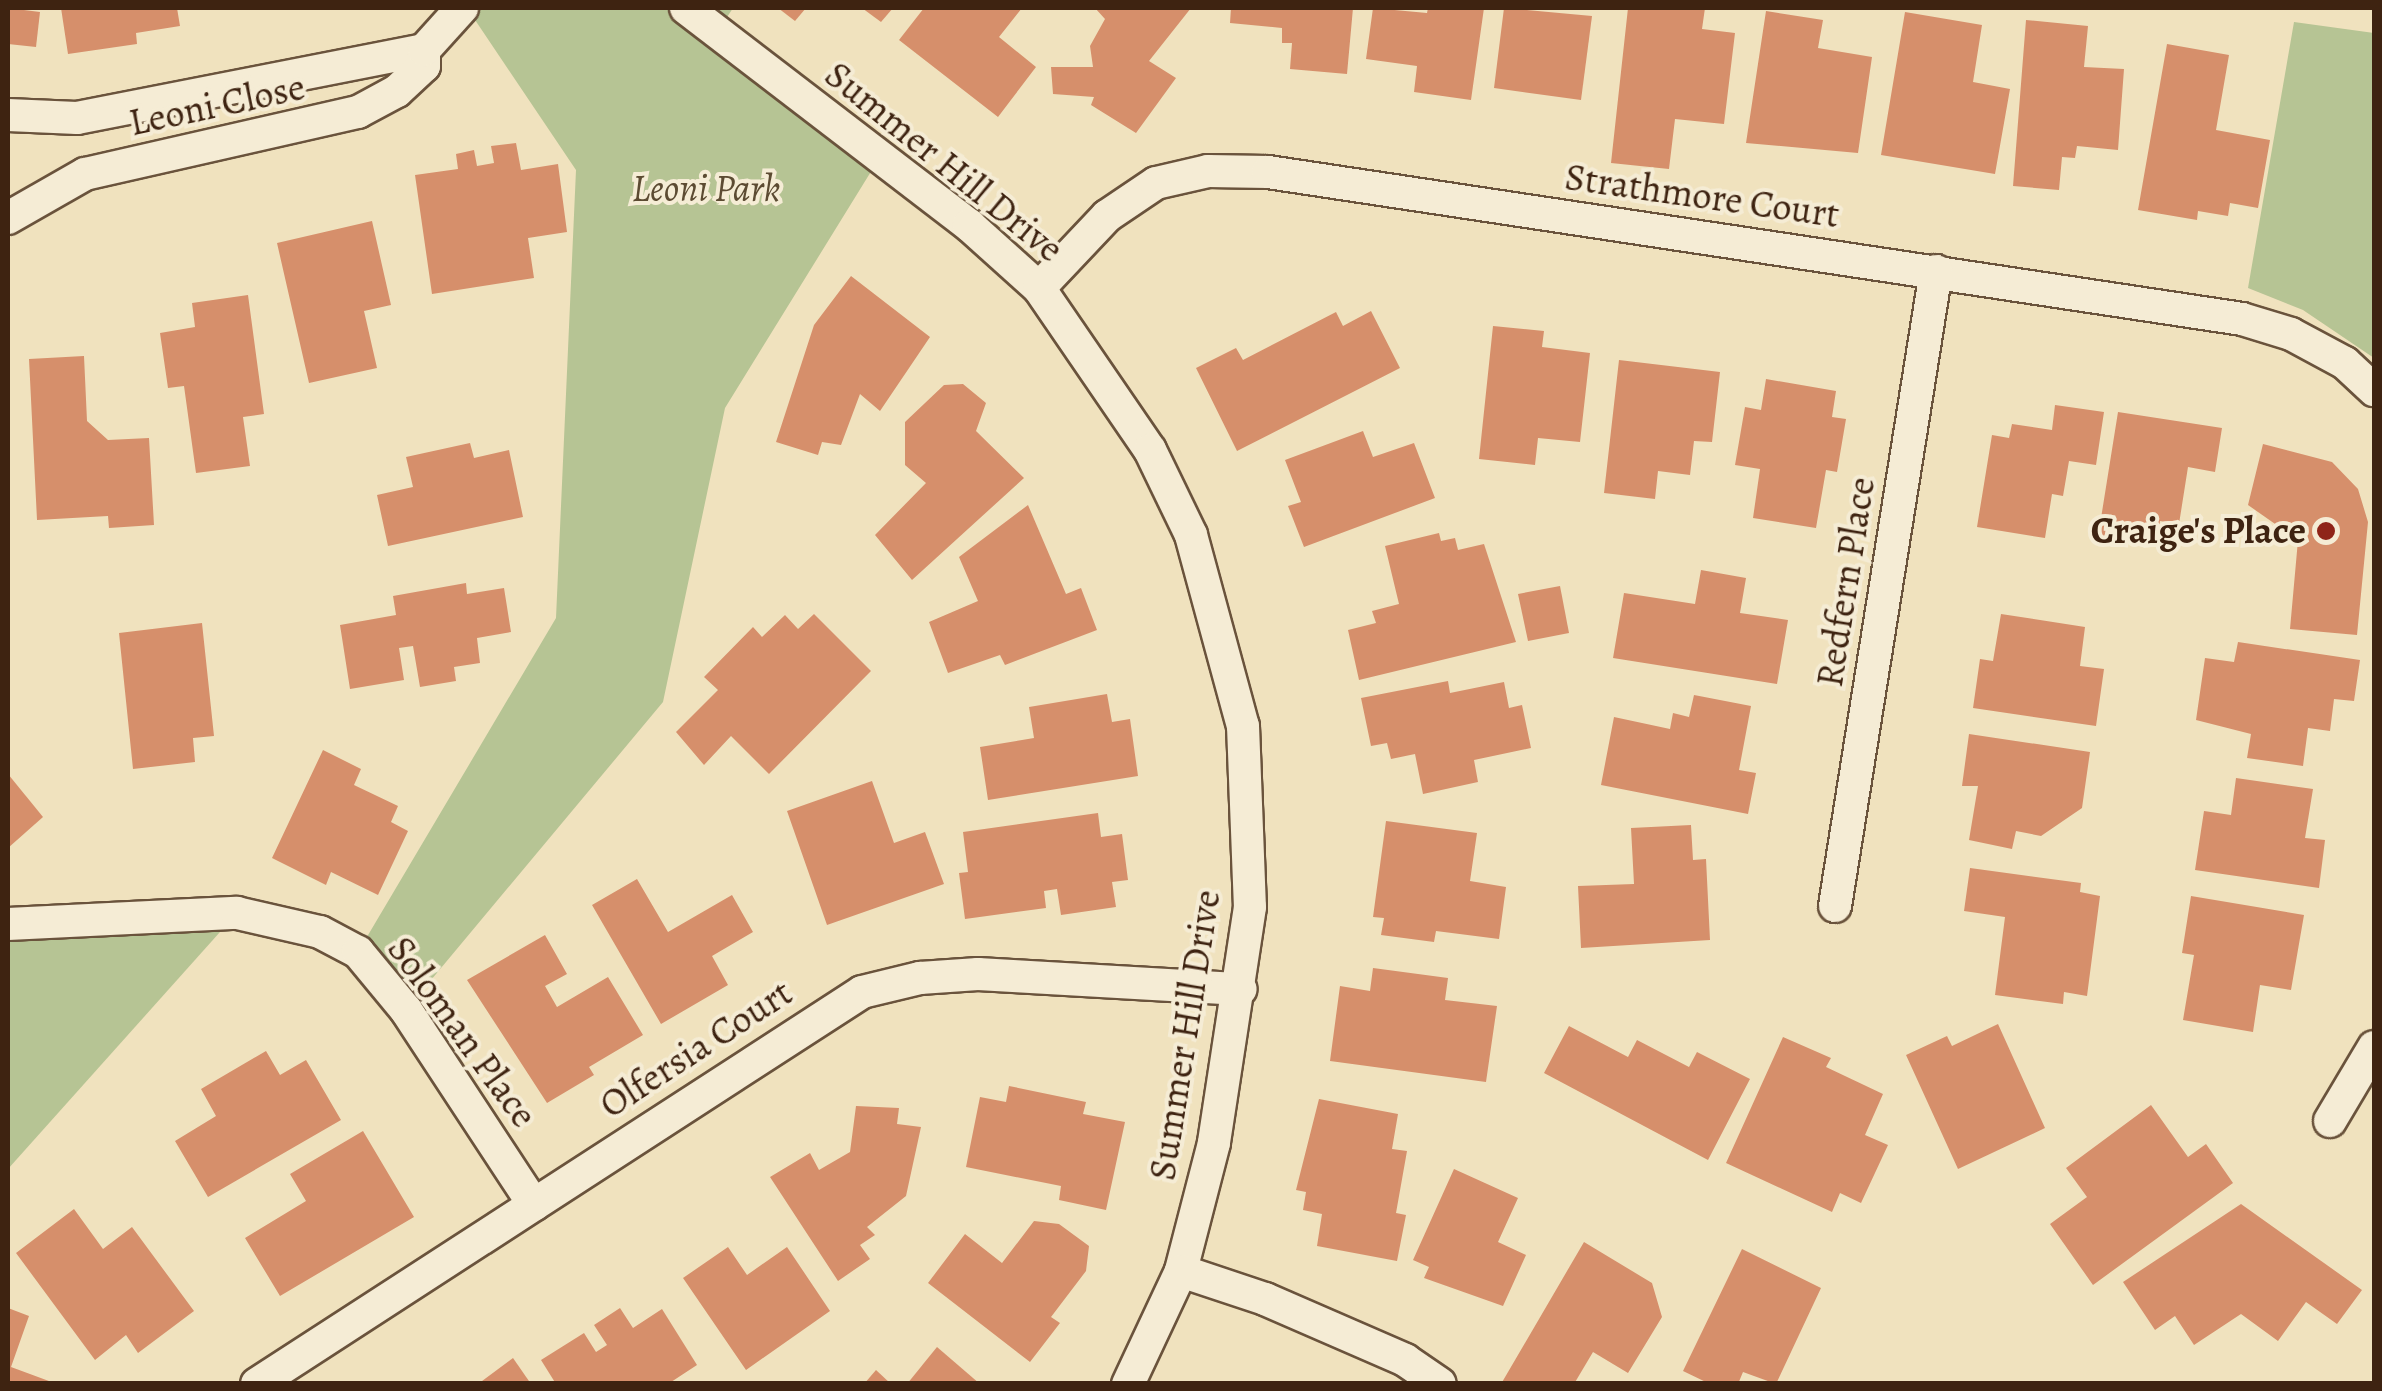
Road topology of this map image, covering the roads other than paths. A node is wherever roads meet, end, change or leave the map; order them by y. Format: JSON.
{"nodes":[{"id":1,"x":462,"y":8,"type":"edge"},
{"id":2,"x":686,"y":8,"type":"edge"},
{"id":3,"x":424,"y":50,"type":"junction"},
{"id":4,"x":8,"y":115,"type":"edge"},
{"id":5,"x":8,"y":218,"type":"edge"},
{"id":6,"x":1936,"y":272,"type":"junction"},
{"id":7,"x":1039,"y":288,"type":"junction"},
{"id":8,"x":2374,"y":390,"type":"edge"},
{"id":9,"x":1835,"y":906,"type":"dead end"},
{"id":10,"x":8,"y":924,"type":"edge"},
{"id":11,"x":1241,"y":989,"type":"junction"},
{"id":12,"x":2374,"y":1047,"type":"edge"},
{"id":13,"x":2330,"y":1121,"type":"dead end"},
{"id":14,"x":534,"y":1205,"type":"junction"},
{"id":15,"x":1181,"y":1271,"type":"junction"},
{"id":16,"x":256,"y":1384,"type":"edge"},
{"id":17,"x":1128,"y":1384,"type":"edge"},
{"id":18,"x":1440,"y":1384,"type":"edge"}],
"edges":[{"from":1,"to":3,"type":"street","name":"Leoni Close"},
{"from":2,"to":7,"type":"street","name":"Summer Hill Drive"},
{"from":3,"to":4,"type":"street","name":"Leoni Close"},
{"from":3,"to":5,"type":"street","name":"Leoni Close"},
{"from":6,"to":7,"type":"street","name":"Strathmore Court"},
{"from":6,"to":8,"type":"street","name":"Strathmore Court"},
{"from":6,"to":9,"type":"street","name":"Redfern Place"},
{"from":7,"to":11,"type":"street","name":"Summer Hill Drive"},
{"from":10,"to":14,"type":"street","name":"Soloman Place"},
{"from":11,"to":14,"type":"street","name":"Olfersia Court"},
{"from":11,"to":15,"type":"street","name":"Summer Hill Drive"},
{"from":12,"to":13,"type":"street"},
{"from":14,"to":16,"type":"street","name":"Olfersia Court"},
{"from":15,"to":17,"type":"street","name":"Summer Hill Drive"},
{"from":15,"to":18,"type":"street"}]}
